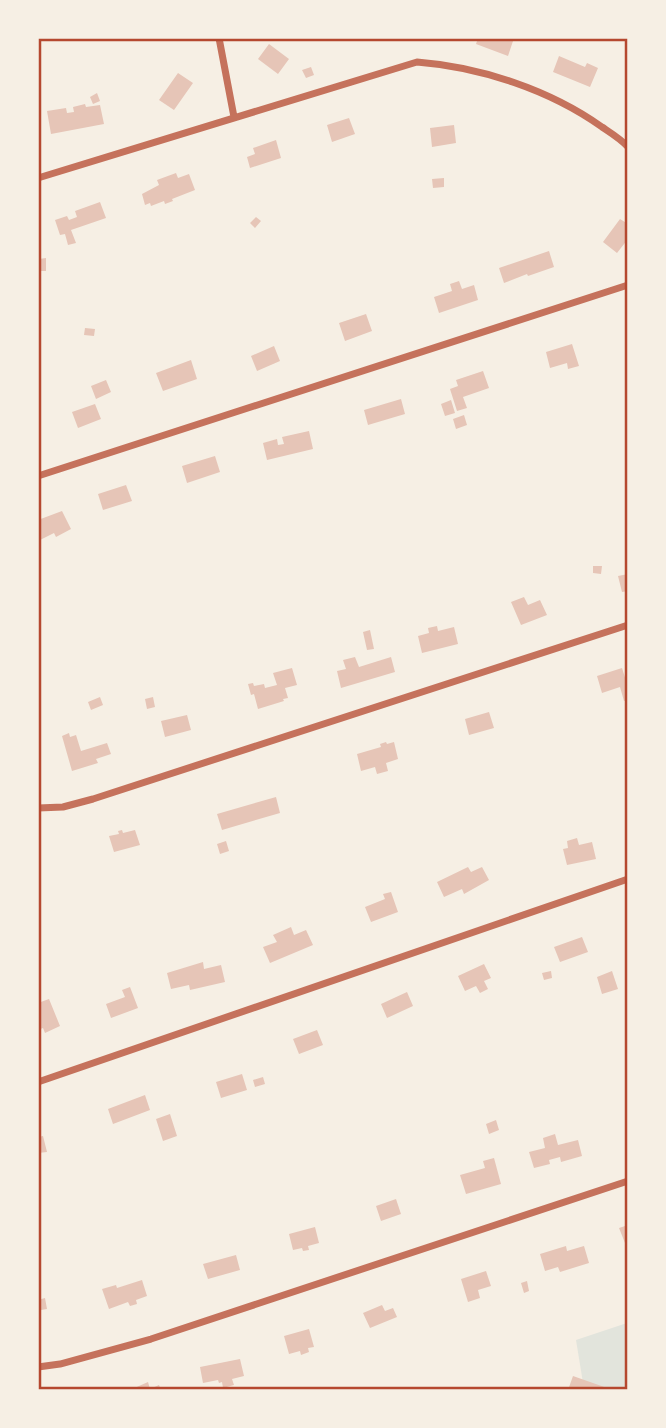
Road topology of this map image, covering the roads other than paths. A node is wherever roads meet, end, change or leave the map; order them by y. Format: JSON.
{"nodes":[{"id":1,"x":219,"y":38,"type":"edge"},
{"id":2,"x":234,"y":117,"type":"junction"},
{"id":3,"x":628,"y":147,"type":"edge"},
{"id":4,"x":38,"y":178,"type":"edge"},
{"id":5,"x":628,"y":285,"type":"edge"},
{"id":6,"x":38,"y":476,"type":"edge"},
{"id":7,"x":628,"y":625,"type":"edge"},
{"id":8,"x":38,"y":808,"type":"edge"},
{"id":9,"x":628,"y":879,"type":"edge"},
{"id":10,"x":38,"y":1082,"type":"edge"},
{"id":11,"x":628,"y":1181,"type":"edge"},
{"id":12,"x":38,"y":1367,"type":"edge"}],
"edges":[{"from":1,"to":2,"type":"street"},
{"from":2,"to":3,"type":"street"},
{"from":2,"to":4,"type":"street"},
{"from":5,"to":6,"type":"street"},
{"from":7,"to":8,"type":"street"},
{"from":9,"to":10,"type":"street"},
{"from":11,"to":12,"type":"street"}]}
